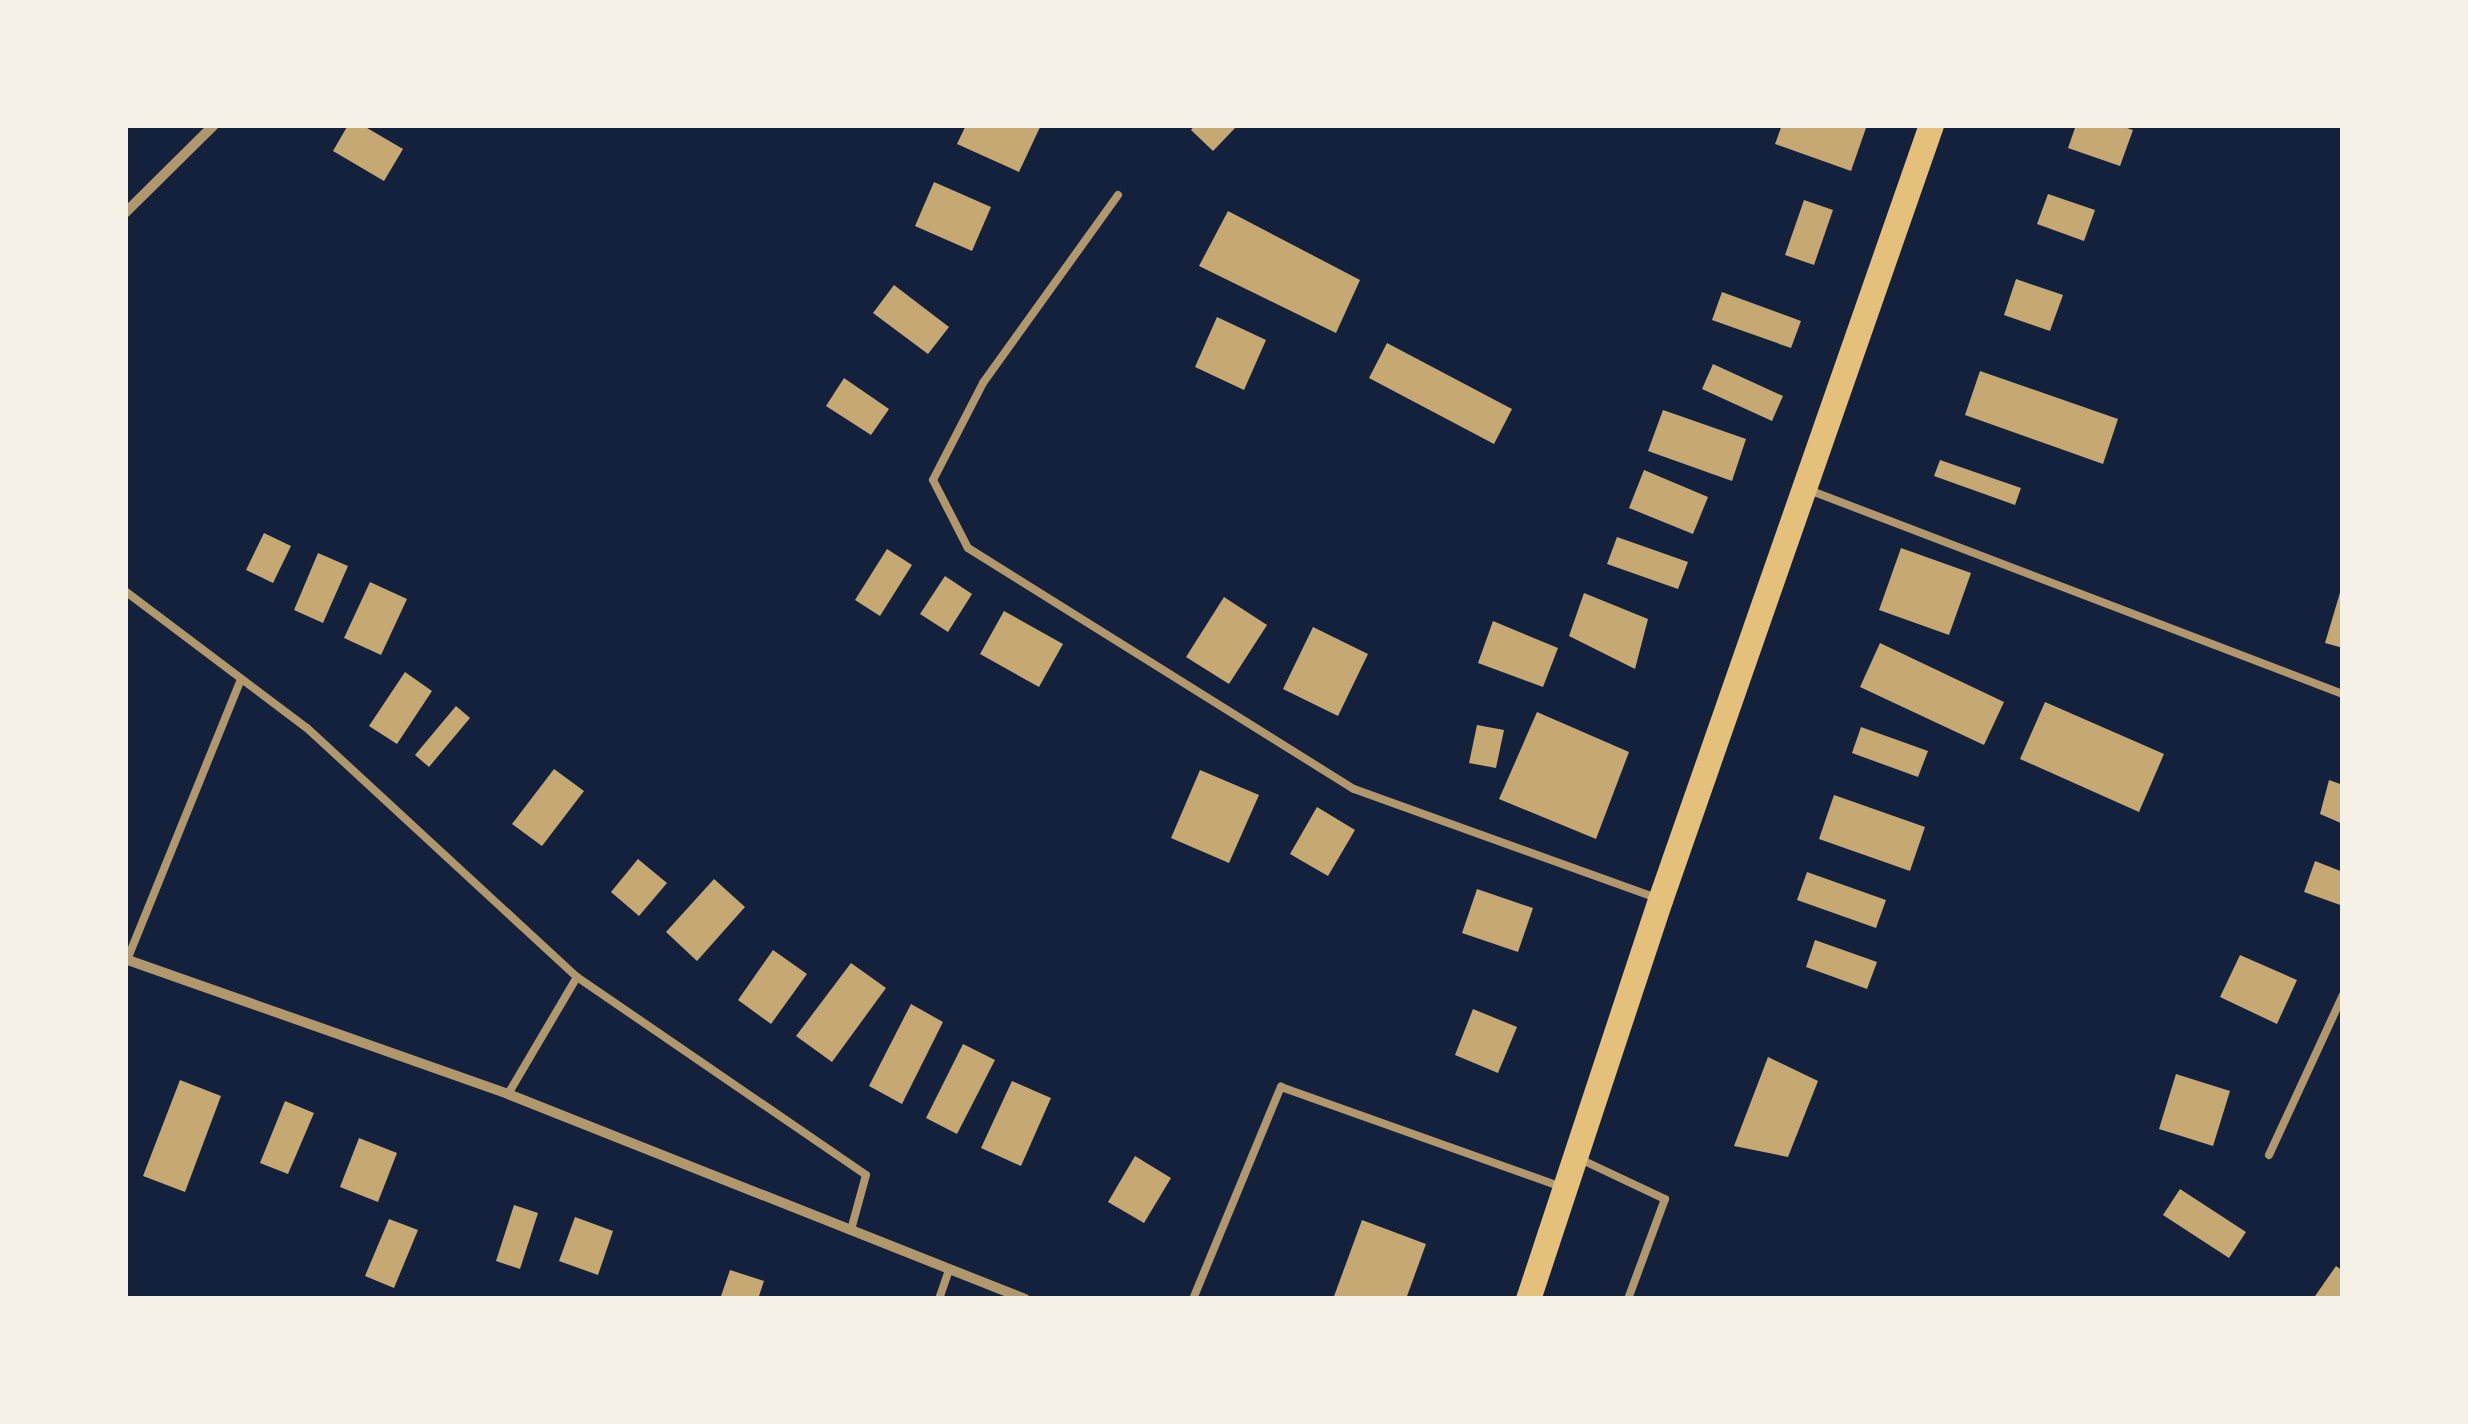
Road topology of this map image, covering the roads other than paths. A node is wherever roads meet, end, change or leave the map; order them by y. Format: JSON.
{"nodes":[{"id":1,"x":214,"y":125,"type":"edge"},
{"id":2,"x":1931,"y":125,"type":"edge"},
{"id":3,"x":1118,"y":195,"type":"dead end"},
{"id":4,"x":125,"y":213,"type":"edge"},
{"id":5,"x":1804,"y":488,"type":"junction"},
{"id":6,"x":125,"y":592,"type":"edge"},
{"id":7,"x":241,"y":679,"type":"junction"},
{"id":8,"x":2343,"y":694,"type":"edge"},
{"id":9,"x":1660,"y":900,"type":"junction"},
{"id":10,"x":126,"y":959,"type":"edge"},
{"id":11,"x":577,"y":977,"type":"junction"},
{"id":12,"x":2343,"y":995,"type":"edge"},
{"id":13,"x":508,"y":1094,"type":"junction"},
{"id":14,"x":2270,"y":1155,"type":"dead end"},
{"id":15,"x":1576,"y":1157,"type":"junction"},
{"id":16,"x":1566,"y":1188,"type":"junction"},
{"id":17,"x":850,"y":1230,"type":"junction"},
{"id":18,"x":950,"y":1270,"type":"junction"},
{"id":19,"x":939,"y":1299,"type":"edge"},
{"id":20,"x":1025,"y":1299,"type":"edge"},
{"id":21,"x":1192,"y":1299,"type":"edge"},
{"id":22,"x":1528,"y":1299,"type":"edge"},
{"id":23,"x":1628,"y":1299,"type":"edge"}],
"edges":[{"from":1,"to":4,"type":"street"},
{"from":2,"to":5,"type":"main road"},
{"from":3,"to":9,"type":"lane"},
{"from":5,"to":8,"type":"lane"},
{"from":5,"to":9,"type":"main road"},
{"from":6,"to":7,"type":"lane"},
{"from":7,"to":10,"type":"lane"},
{"from":7,"to":11,"type":"lane"},
{"from":9,"to":15,"type":"main road"},
{"from":10,"to":13,"type":"street"},
{"from":11,"to":13,"type":"lane"},
{"from":11,"to":17,"type":"lane"},
{"from":12,"to":14,"type":"lane"},
{"from":13,"to":17,"type":"street"},
{"from":15,"to":16,"type":"main road"},
{"from":15,"to":23,"type":"lane"},
{"from":16,"to":21,"type":"lane"},
{"from":16,"to":22,"type":"main road"},
{"from":17,"to":18,"type":"street"},
{"from":18,"to":19,"type":"lane"},
{"from":18,"to":20,"type":"street"}]}
